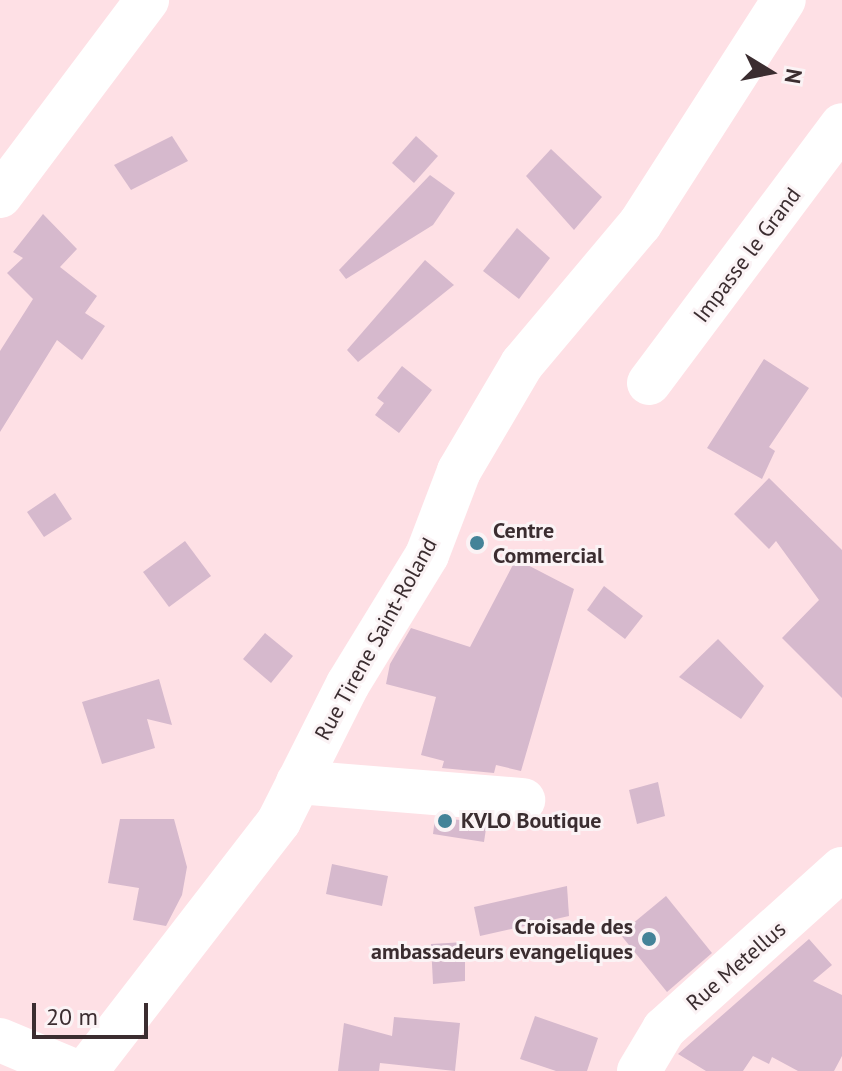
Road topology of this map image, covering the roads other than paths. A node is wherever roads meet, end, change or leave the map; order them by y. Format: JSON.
{"nodes":[{"id":1,"x":147,"y":0,"type":"edge"},
{"id":2,"x":784,"y":0,"type":"edge"},
{"id":3,"x":842,"y":125,"type":"edge"},
{"id":4,"x":0,"y":196,"type":"edge"},
{"id":5,"x":649,"y":383,"type":"dead end"},
{"id":6,"x":298,"y":782,"type":"junction"},
{"id":7,"x":523,"y":800,"type":"dead end"},
{"id":8,"x":842,"y":869,"type":"edge"},
{"id":9,"x":0,"y":1040,"type":"edge"},
{"id":10,"x":74,"y":1071,"type":"edge"},
{"id":11,"x":86,"y":1071,"type":"edge"},
{"id":12,"x":639,"y":1071,"type":"edge"}],
"edges":[{"from":1,"to":4,"type":"street"},
{"from":2,"to":6,"type":"street","name":"Rue Tirene Saint-Roland"},
{"from":3,"to":5,"type":"street","name":"Impasse le Grand"},
{"from":6,"to":7,"type":"street"},
{"from":6,"to":11,"type":"street","name":"Rue Tirene Saint-Roland"},
{"from":8,"to":12,"type":"street","name":"Rue Metellus"},
{"from":9,"to":10,"type":"street"}]}
